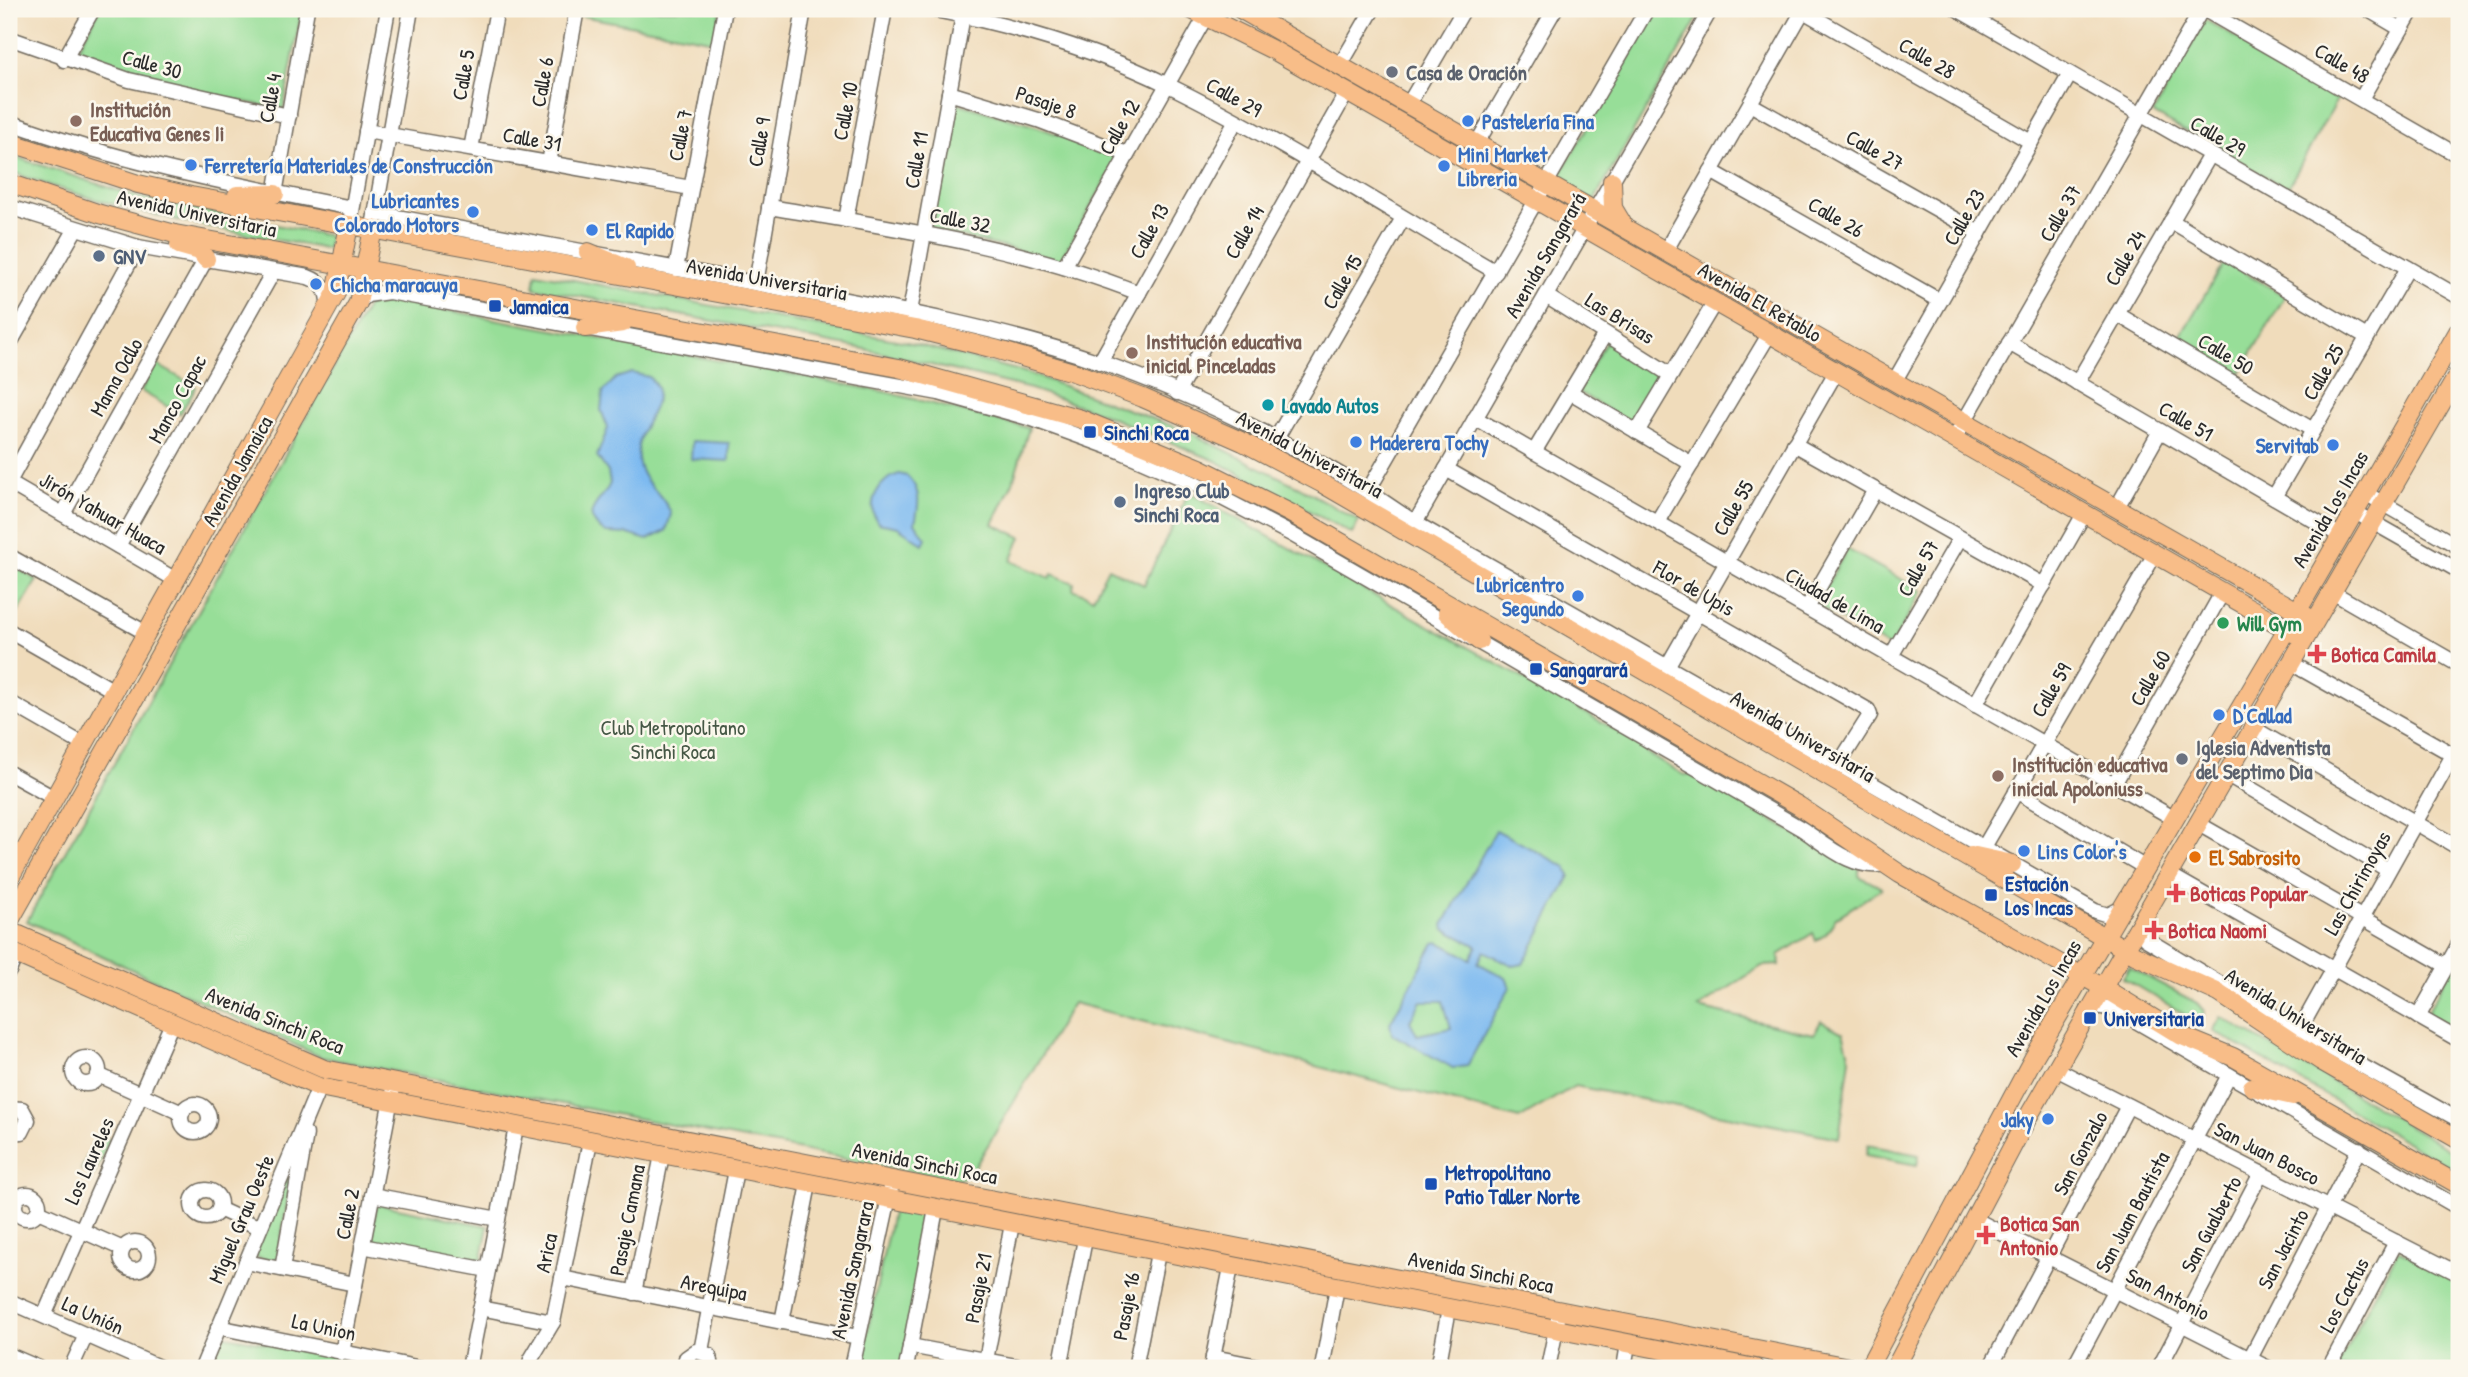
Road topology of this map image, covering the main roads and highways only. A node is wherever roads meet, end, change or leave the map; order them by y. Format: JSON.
{"nodes":[{"id":1,"x":1245,"y":10,"type":"edge"},
{"id":2,"x":1202,"y":11,"type":"edge"},
{"id":3,"x":9,"y":142,"type":"edge"},
{"id":4,"x":1612,"y":181,"type":"road end"},
{"id":5,"x":9,"y":183,"type":"edge"},
{"id":6,"x":275,"y":194,"type":"road end"},
{"id":7,"x":191,"y":196,"type":"junction"},
{"id":8,"x":351,"y":217,"type":"junction"},
{"id":9,"x":374,"y":221,"type":"junction"},
{"id":10,"x":135,"y":224,"type":"junction"},
{"id":11,"x":1624,"y":226,"type":"junction"},
{"id":12,"x":588,"y":252,"type":"road end"},
{"id":13,"x":206,"y":259,"type":"road end"},
{"id":14,"x":343,"y":266,"type":"junction"},
{"id":15,"x":365,"y":270,"type":"junction"},
{"id":16,"x":659,"y":282,"type":"junction"},
{"id":17,"x":640,"y":320,"type":"junction"},
{"id":18,"x":585,"y":328,"type":"road end"},
{"id":19,"x":2459,"y":330,"type":"edge"},
{"id":20,"x":2459,"y":373,"type":"edge"},
{"id":21,"x":1422,"y":589,"type":"junction"},
{"id":22,"x":2297,"y":612,"type":"junction"},
{"id":23,"x":2315,"y":621,"type":"junction"},
{"id":24,"x":2287,"y":630,"type":"junction"},
{"id":25,"x":2304,"y":639,"type":"junction"},
{"id":26,"x":1479,"y":641,"type":"road end"},
{"id":27,"x":2180,"y":811,"type":"junction"},
{"id":28,"x":2200,"y":819,"type":"junction"},
{"id":29,"x":1953,"y":851,"type":"junction"},
{"id":30,"x":15,"y":853,"type":"edge"},
{"id":31,"x":2012,"y":864,"type":"road end"},
{"id":32,"x":9,"y":878,"type":"edge"},
{"id":33,"x":9,"y":922,"type":"edge"},
{"id":34,"x":9,"y":937,"type":"edge"},
{"id":35,"x":2105,"y":937,"type":"junction"},
{"id":36,"x":2124,"y":949,"type":"junction"},
{"id":37,"x":11,"y":959,"type":"edge"},
{"id":38,"x":2082,"y":977,"type":"junction"},
{"id":39,"x":2102,"y":987,"type":"junction"},
{"id":40,"x":2255,"y":1004,"type":"road end"},
{"id":41,"x":2322,"y":1061,"type":"junction"},
{"id":42,"x":2252,"y":1087,"type":"road end"},
{"id":43,"x":2310,"y":1099,"type":"junction"},
{"id":44,"x":2008,"y":1106,"type":"junction"},
{"id":45,"x":2028,"y":1117,"type":"junction"},
{"id":46,"x":2459,"y":1140,"type":"edge"},
{"id":47,"x":2459,"y":1185,"type":"edge"},
{"id":48,"x":975,"y":1196,"type":"junction"},
{"id":49,"x":972,"y":1216,"type":"junction"},
{"id":50,"x":1701,"y":1363,"type":"edge"},
{"id":51,"x":1755,"y":1368,"type":"edge"},
{"id":52,"x":1854,"y":1368,"type":"edge"},
{"id":53,"x":1868,"y":1368,"type":"edge"},
{"id":54,"x":1895,"y":1368,"type":"edge"}],
"edges":[{"from":1,"to":11,"type":"main road","name":"Avenida El Retablo"},
{"from":2,"to":24,"type":"main road","name":"Avenida El Retablo"},
{"from":3,"to":7,"type":"main road","name":"Avenida Universitaria"},
{"from":4,"to":11,"type":"main road"},
{"from":5,"to":10,"type":"main road","name":"Avenida Universitaria"},
{"from":6,"to":7,"type":"main road"},
{"from":7,"to":8,"type":"main road","name":"Avenida Universitaria"},
{"from":8,"to":9,"type":"main road","name":"Avenida Universitaria"},
{"from":8,"to":14,"type":"main road","name":"Avenida Jamaica"},
{"from":9,"to":15,"type":"main road","name":"Avenida Jamaica"},
{"from":9,"to":16,"type":"main road","name":"Avenida Universitaria"},
{"from":10,"to":13,"type":"main road"},
{"from":10,"to":14,"type":"main road","name":"Avenida Universitaria"},
{"from":11,"to":22,"type":"main road","name":"Avenida El Retablo"},
{"from":12,"to":16,"type":"main road"},
{"from":14,"to":15,"type":"main road","name":"Avenida Universitaria"},
{"from":14,"to":30,"type":"main road","name":"Avenida Jamaica"},
{"from":15,"to":17,"type":"main road","name":"Avenida Universitaria"},
{"from":15,"to":33,"type":"main road","name":"Avenida Jamaica"},
{"from":16,"to":29,"type":"main road","name":"Avenida Universitaria"},
{"from":17,"to":18,"type":"main road"},
{"from":17,"to":21,"type":"main road","name":"Avenida Universitaria"},
{"from":19,"to":22,"type":"main road","name":"Avenida Los Incas"},
{"from":20,"to":23,"type":"main road","name":"Avenida Los Incas"},
{"from":21,"to":26,"type":"main road"},
{"from":21,"to":38,"type":"main road","name":"Avenida Universitaria"},
{"from":22,"to":23,"type":"main road","name":"Avenida El Retablo"},
{"from":22,"to":24,"type":"main road","name":"Avenida Los Incas"},
{"from":23,"to":25,"type":"main road","name":"Avenida Los Incas"},
{"from":24,"to":25,"type":"main road","name":"Avenida El Retablo"},
{"from":24,"to":27,"type":"main road","name":"Avenida Los Incas"},
{"from":25,"to":28,"type":"main road","name":"Avenida Los Incas"},
{"from":27,"to":28,"type":"main road"},
{"from":27,"to":35,"type":"main road","name":"Avenida Los Incas"},
{"from":28,"to":36,"type":"main road","name":"Avenida Los Incas"},
{"from":29,"to":31,"type":"main road"},
{"from":29,"to":35,"type":"main road","name":"Avenida Universitaria"},
{"from":30,"to":32,"type":"main road","name":"Avenida Jamaica"},
{"from":34,"to":48,"type":"main road","name":"Avenida Sinchi Roca"},
{"from":35,"to":36,"type":"main road","name":"Avenida Universitaria"},
{"from":35,"to":38,"type":"main road","name":"Avenida Los Incas"},
{"from":36,"to":39,"type":"main road","name":"Avenida Los Incas"},
{"from":36,"to":41,"type":"main road","name":"Avenida Universitaria"},
{"from":37,"to":49,"type":"main road","name":"Avenida Sinchi Roca"},
{"from":38,"to":39,"type":"main road","name":"Avenida Universitaria"},
{"from":38,"to":44,"type":"main road","name":"Avenida Los Incas"},
{"from":39,"to":43,"type":"main road","name":"Avenida Universitaria"},
{"from":39,"to":45,"type":"main road","name":"Avenida Los Incas"},
{"from":40,"to":41,"type":"main road"},
{"from":41,"to":46,"type":"main road","name":"Avenida Universitaria"},
{"from":42,"to":43,"type":"main road"},
{"from":43,"to":47,"type":"main road","name":"Avenida Universitaria"},
{"from":44,"to":45,"type":"main road"},
{"from":44,"to":53,"type":"main road","name":"Avenida Los Incas"},
{"from":45,"to":54,"type":"main road","name":"Avenida Los Incas"},
{"from":48,"to":49,"type":"main road"},
{"from":48,"to":52,"type":"main road","name":"Avenida Sinchi Roca"},
{"from":49,"to":50,"type":"main road","name":"Avenida Sinchi Roca"},
{"from":50,"to":51,"type":"main road","name":"Avenida Sinchi Roca"}]}
